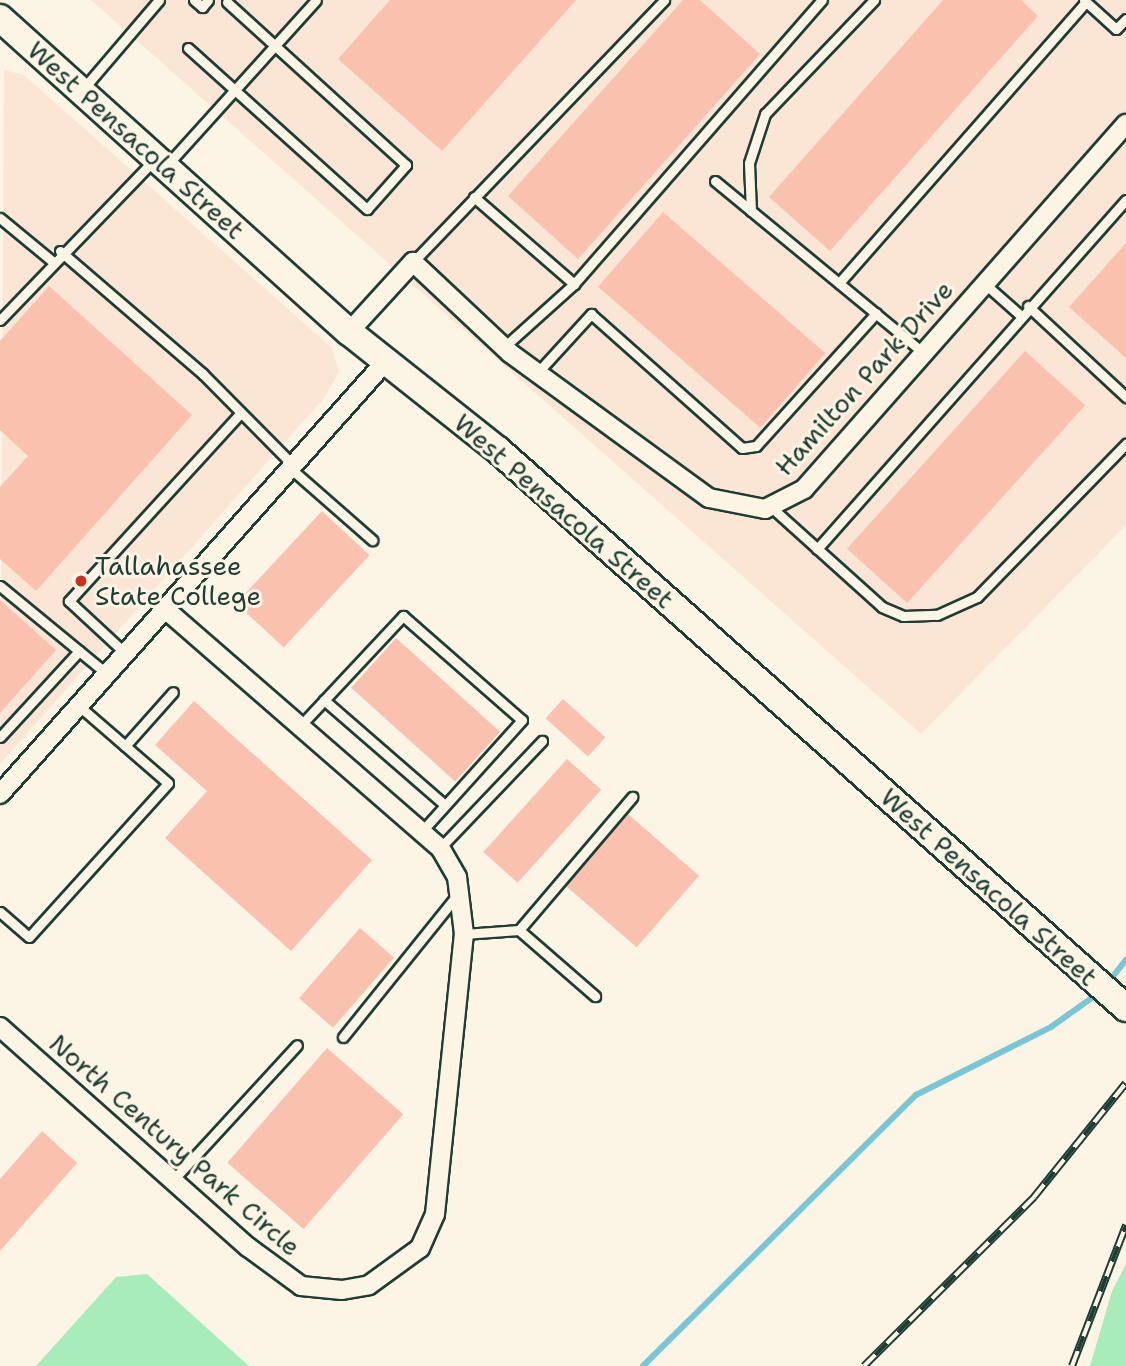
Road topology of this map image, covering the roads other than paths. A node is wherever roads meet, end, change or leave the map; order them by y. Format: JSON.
{"nodes":[{"id":1,"x":159,"y":0,"type":"edge"},
{"id":2,"x":194,"y":0,"type":"edge"},
{"id":3,"x":208,"y":0,"type":"edge"},
{"id":4,"x":316,"y":0,"type":"edge"},
{"id":5,"x":664,"y":0,"type":"edge"},
{"id":6,"x":822,"y":0,"type":"edge"},
{"id":7,"x":874,"y":0,"type":"edge"},
{"id":8,"x":1085,"y":1,"type":"edge"},
{"id":9,"x":227,"y":2,"type":"dead end"},
{"id":10,"x":1126,"y":19,"type":"edge"},
{"id":11,"x":1,"y":20,"type":"edge"},
{"id":12,"x":275,"y":46,"type":"junction"},
{"id":13,"x":188,"y":48,"type":"dead end"},
{"id":14,"x":234,"y":90,"type":"junction"},
{"id":15,"x":81,"y":91,"type":"junction"},
{"id":16,"x":1126,"y":124,"type":"edge"},
{"id":17,"x":160,"y":162,"type":"junction"},
{"id":18,"x":715,"y":181,"type":"dead end"},
{"id":19,"x":474,"y":197,"type":"junction"},
{"id":20,"x":1126,"y":200,"type":"edge"},
{"id":21,"x":751,"y":211,"type":"junction"},
{"id":22,"x":0,"y":218,"type":"edge"},
{"id":23,"x":60,"y":251,"type":"junction"},
{"id":24,"x":52,"y":261,"type":"junction"},
{"id":25,"x":413,"y":262,"type":"junction"},
{"id":26,"x":839,"y":283,"type":"junction"},
{"id":27,"x":574,"y":284,"type":"junction"},
{"id":28,"x":985,"y":284,"type":"junction"},
{"id":29,"x":1028,"y":306,"type":"junction"},
{"id":30,"x":876,"y":313,"type":"junction"},
{"id":31,"x":1020,"y":315,"type":"junction"},
{"id":32,"x":0,"y":320,"type":"edge"},
{"id":33,"x":349,"y":332,"type":"junction"},
{"id":34,"x":504,"y":347,"type":"junction"},
{"id":35,"x":924,"y":353,"type":"junction"},
{"id":36,"x":386,"y":361,"type":"junction"},
{"id":37,"x":538,"y":372,"type":"junction"},
{"id":38,"x":1126,"y":397,"type":"edge"},
{"id":39,"x":238,"y":416,"type":"junction"},
{"id":40,"x":1126,"y":444,"type":"edge"},
{"id":41,"x":291,"y":466,"type":"junction"},
{"id":42,"x":771,"y":507,"type":"junction"},
{"id":43,"x":372,"y":540,"type":"dead end"},
{"id":44,"x":817,"y":549,"type":"junction"},
{"id":45,"x":0,"y":586,"type":"edge"},
{"id":46,"x":163,"y":607,"type":"junction"},
{"id":47,"x":79,"y":651,"type":"junction"},
{"id":48,"x":124,"y":652,"type":"junction"},
{"id":49,"x":106,"y":673,"type":"junction"},
{"id":50,"x":173,"y":692,"type":"dead end"},
{"id":51,"x":324,"y":700,"type":"junction"},
{"id":52,"x":78,"y":705,"type":"junction"},
{"id":53,"x":300,"y":726,"type":"junction"},
{"id":54,"x":0,"y":737,"type":"edge"},
{"id":55,"x":542,"y":741,"type":"dead end"},
{"id":56,"x":125,"y":746,"type":"junction"},
{"id":57,"x":0,"y":794,"type":"edge"},
{"id":58,"x":632,"y":797,"type":"dead end"},
{"id":59,"x":445,"y":805,"type":"junction"},
{"id":60,"x":421,"y":832,"type":"junction"},
{"id":61,"x":440,"y":848,"type":"junction"},
{"id":62,"x":462,"y":897,"type":"junction"},
{"id":63,"x":0,"y":912,"type":"edge"},
{"id":64,"x":519,"y":930,"type":"junction"},
{"id":65,"x":464,"y":934,"type":"junction"},
{"id":66,"x":595,"y":996,"type":"dead end"},
{"id":67,"x":1126,"y":1008,"type":"edge"},
{"id":68,"x":0,"y":1027,"type":"edge"},
{"id":69,"x":343,"y":1037,"type":"dead end"},
{"id":70,"x":297,"y":1045,"type":"dead end"},
{"id":71,"x":173,"y":1180,"type":"junction"}],
"edges":[{"from":1,"to":15,"type":"lane"},
{"from":2,"to":3,"type":"lane"},
{"from":4,"to":12,"type":"lane"},
{"from":5,"to":19,"type":"lane"},
{"from":6,"to":27,"type":"lane"},
{"from":7,"to":21,"type":"lane"},
{"from":8,"to":10,"type":"lane"},
{"from":8,"to":26,"type":"lane"},
{"from":9,"to":12,"type":"lane"},
{"from":11,"to":15,"type":"main road","name":"West Pensacola Street"},
{"from":12,"to":14,"type":"lane"},
{"from":12,"to":14,"type":"lane"},
{"from":13,"to":14,"type":"lane"},
{"from":14,"to":17,"type":"lane"},
{"from":15,"to":17,"type":"main road","name":"West Pensacola Street"},
{"from":16,"to":28,"type":"street","name":"Hamilton Park Drive"},
{"from":17,"to":23,"type":"lane"},
{"from":17,"to":33,"type":"main road","name":"West Pensacola Street"},
{"from":18,"to":21,"type":"lane"},
{"from":19,"to":25,"type":"lane"},
{"from":19,"to":27,"type":"lane"},
{"from":20,"to":29,"type":"lane"},
{"from":21,"to":26,"type":"lane"},
{"from":22,"to":24,"type":"lane"},
{"from":23,"to":24,"type":"lane"},
{"from":23,"to":39,"type":"lane"},
{"from":24,"to":32,"type":"lane"},
{"from":25,"to":33,"type":"street"},
{"from":25,"to":34,"type":"street","name":"Hamilton Park Drive"},
{"from":26,"to":30,"type":"lane"},
{"from":27,"to":34,"type":"lane"},
{"from":28,"to":31,"type":"lane"},
{"from":28,"to":35,"type":"street","name":"Hamilton Park Drive"},
{"from":29,"to":31,"type":"lane"},
{"from":29,"to":38,"type":"lane"},
{"from":30,"to":35,"type":"lane"},
{"from":30,"to":37,"type":"lane"},
{"from":31,"to":44,"type":"lane"},
{"from":33,"to":36,"type":"main road","name":"West Pensacola Street"},
{"from":34,"to":37,"type":"street","name":"Hamilton Park Drive"},
{"from":35,"to":42,"type":"street","name":"Hamilton Park Drive"},
{"from":36,"to":41,"type":"street"},
{"from":36,"to":67,"type":"main road","name":"West Pensacola Street"},
{"from":37,"to":42,"type":"street","name":"Hamilton Park Drive"},
{"from":39,"to":41,"type":"lane"},
{"from":39,"to":48,"type":"lane"},
{"from":40,"to":44,"type":"lane"},
{"from":41,"to":43,"type":"lane"},
{"from":41,"to":46,"type":"street"},
{"from":42,"to":44,"type":"lane"},
{"from":45,"to":47,"type":"lane"},
{"from":46,"to":48,"type":"street"},
{"from":46,"to":53,"type":"street"},
{"from":47,"to":49,"type":"lane"},
{"from":47,"to":54,"type":"lane"},
{"from":48,"to":49,"type":"street"},
{"from":49,"to":52,"type":"street"},
{"from":50,"to":56,"type":"lane"},
{"from":51,"to":53,"type":"lane"},
{"from":51,"to":59,"type":"lane"},
{"from":51,"to":59,"type":"lane"},
{"from":52,"to":56,"type":"lane"},
{"from":52,"to":57,"type":"street"},
{"from":53,"to":60,"type":"street"},
{"from":55,"to":61,"type":"lane"},
{"from":56,"to":63,"type":"lane"},
{"from":58,"to":64,"type":"lane"},
{"from":59,"to":60,"type":"lane"},
{"from":60,"to":61,"type":"street"},
{"from":61,"to":62,"type":"street"},
{"from":62,"to":65,"type":"street"},
{"from":62,"to":69,"type":"lane"},
{"from":64,"to":65,"type":"lane"},
{"from":64,"to":66,"type":"lane"},
{"from":65,"to":71,"type":"street","name":"North Century Park Circle"},
{"from":68,"to":71,"type":"street","name":"North Century Park Circle"},
{"from":70,"to":71,"type":"lane"}]}
